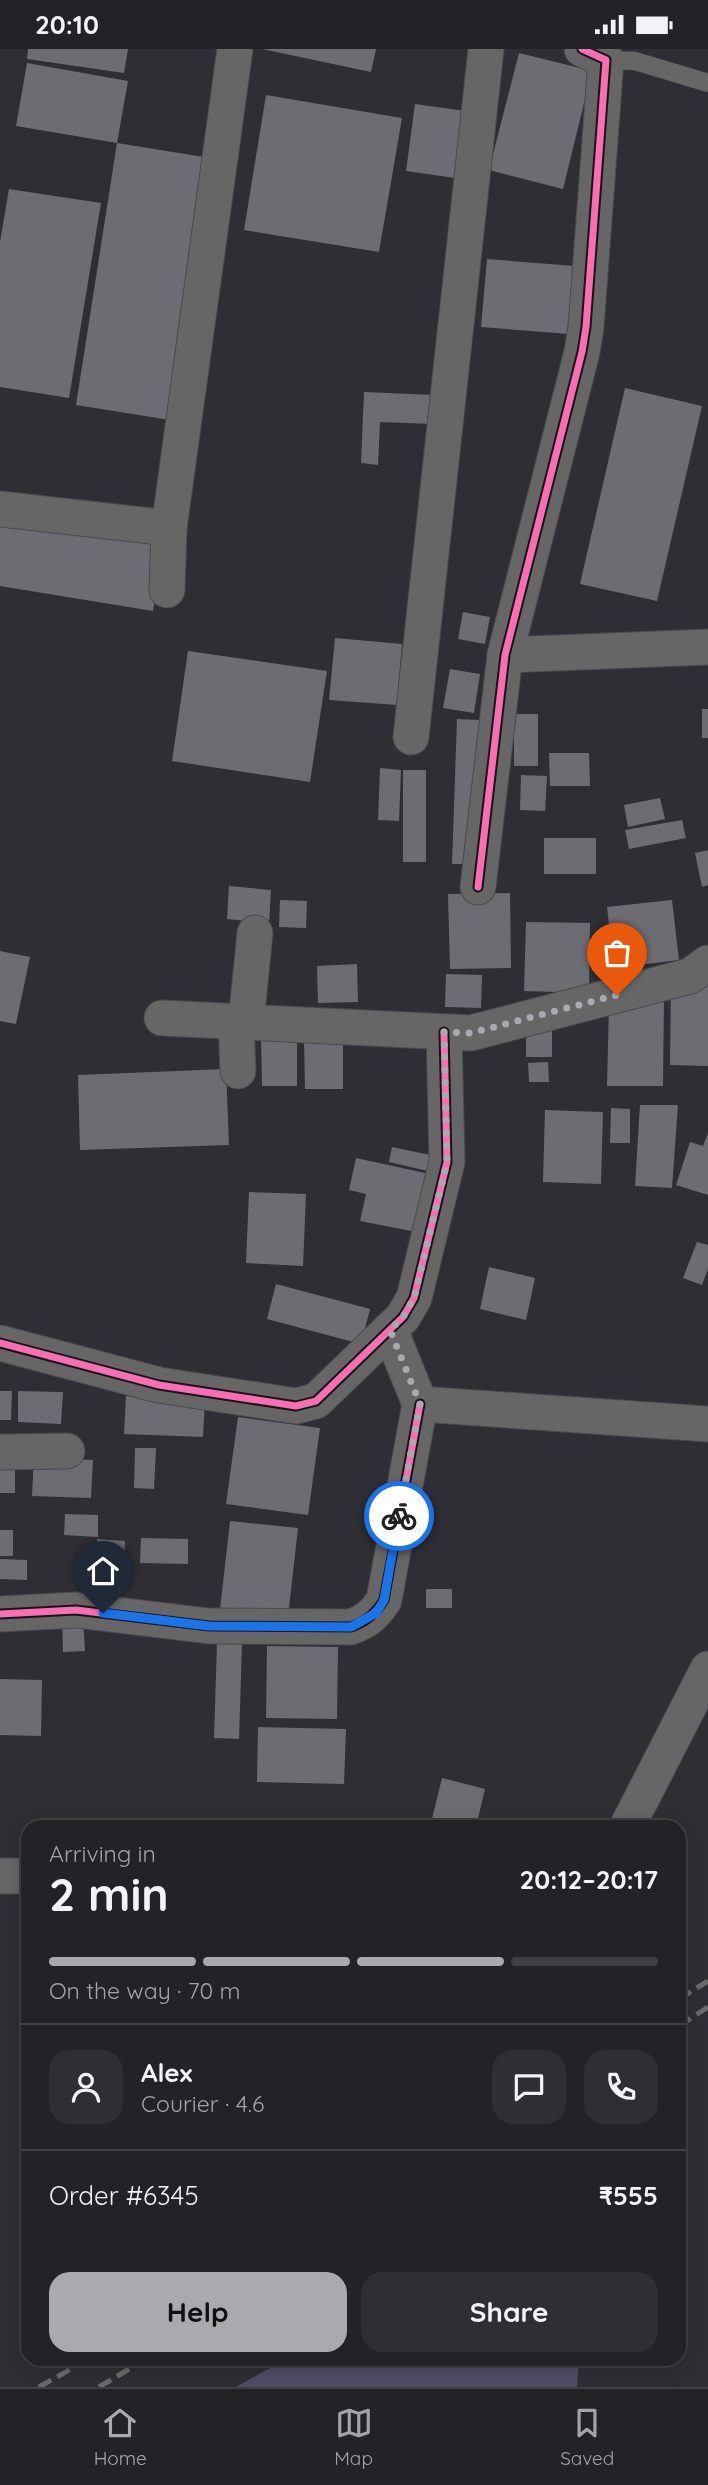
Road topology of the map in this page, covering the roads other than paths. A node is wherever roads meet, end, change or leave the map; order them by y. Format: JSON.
{"nodes":[{"id":1,"x":234,"y":49,"type":"edge"},
{"id":2,"x":486,"y":49,"type":"edge"},
{"id":3,"x":594,"y":54,"type":"edge"},
{"id":4,"x":708,"y":83,"type":"edge"},
{"id":5,"x":0,"y":509,"type":"edge"},
{"id":6,"x":169,"y":528,"type":"junction"},
{"id":7,"x":167,"y":590,"type":"dead end"},
{"id":8,"x":708,"y":647,"type":"edge"},
{"id":9,"x":505,"y":655,"type":"junction"},
{"id":10,"x":411,"y":737,"type":"dead end"},
{"id":11,"x":478,"y":887,"type":"dead end"},
{"id":12,"x":255,"y":933,"type":"dead end"},
{"id":13,"x":708,"y":963,"type":"edge"},
{"id":14,"x":162,"y":1018,"type":"dead end"},
{"id":15,"x":241,"y":1022,"type":"junction"},
{"id":16,"x":444,"y":1032,"type":"junction"},
{"id":17,"x":238,"y":1071,"type":"dead end"},
{"id":18,"x":390,"y":1330,"type":"junction"},
{"id":19,"x":0,"y":1343,"type":"edge"},
{"id":20,"x":420,"y":1404,"type":"junction"},
{"id":21,"x":708,"y":1424,"type":"edge"},
{"id":22,"x":67,"y":1451,"type":"dead end"},
{"id":23,"x":0,"y":1452,"type":"edge"},
{"id":24,"x":0,"y":1614,"type":"edge"},
{"id":25,"x":708,"y":1669,"type":"edge"},
{"id":26,"x":630,"y":1820,"type":"edge"},
{"id":27,"x":0,"y":1875,"type":"edge"},
{"id":28,"x":21,"y":1876,"type":"edge"}],
"edges":[{"from":1,"to":6,"type":"street"},
{"from":2,"to":10,"type":"street"},
{"from":3,"to":4,"type":"lane"},
{"from":3,"to":9,"type":"street"},
{"from":5,"to":6,"type":"street"},
{"from":6,"to":7,"type":"street"},
{"from":8,"to":9,"type":"street"},
{"from":9,"to":11,"type":"street"},
{"from":12,"to":15,"type":"street"},
{"from":13,"to":16,"type":"street"},
{"from":14,"to":15,"type":"street"},
{"from":15,"to":16,"type":"street"},
{"from":15,"to":17,"type":"street"},
{"from":16,"to":18,"type":"street"},
{"from":18,"to":19,"type":"street"},
{"from":18,"to":20,"type":"street"},
{"from":20,"to":21,"type":"street"},
{"from":20,"to":24,"type":"street"},
{"from":22,"to":23,"type":"street"},
{"from":25,"to":26,"type":"street"},
{"from":27,"to":28,"type":"street"}]}
